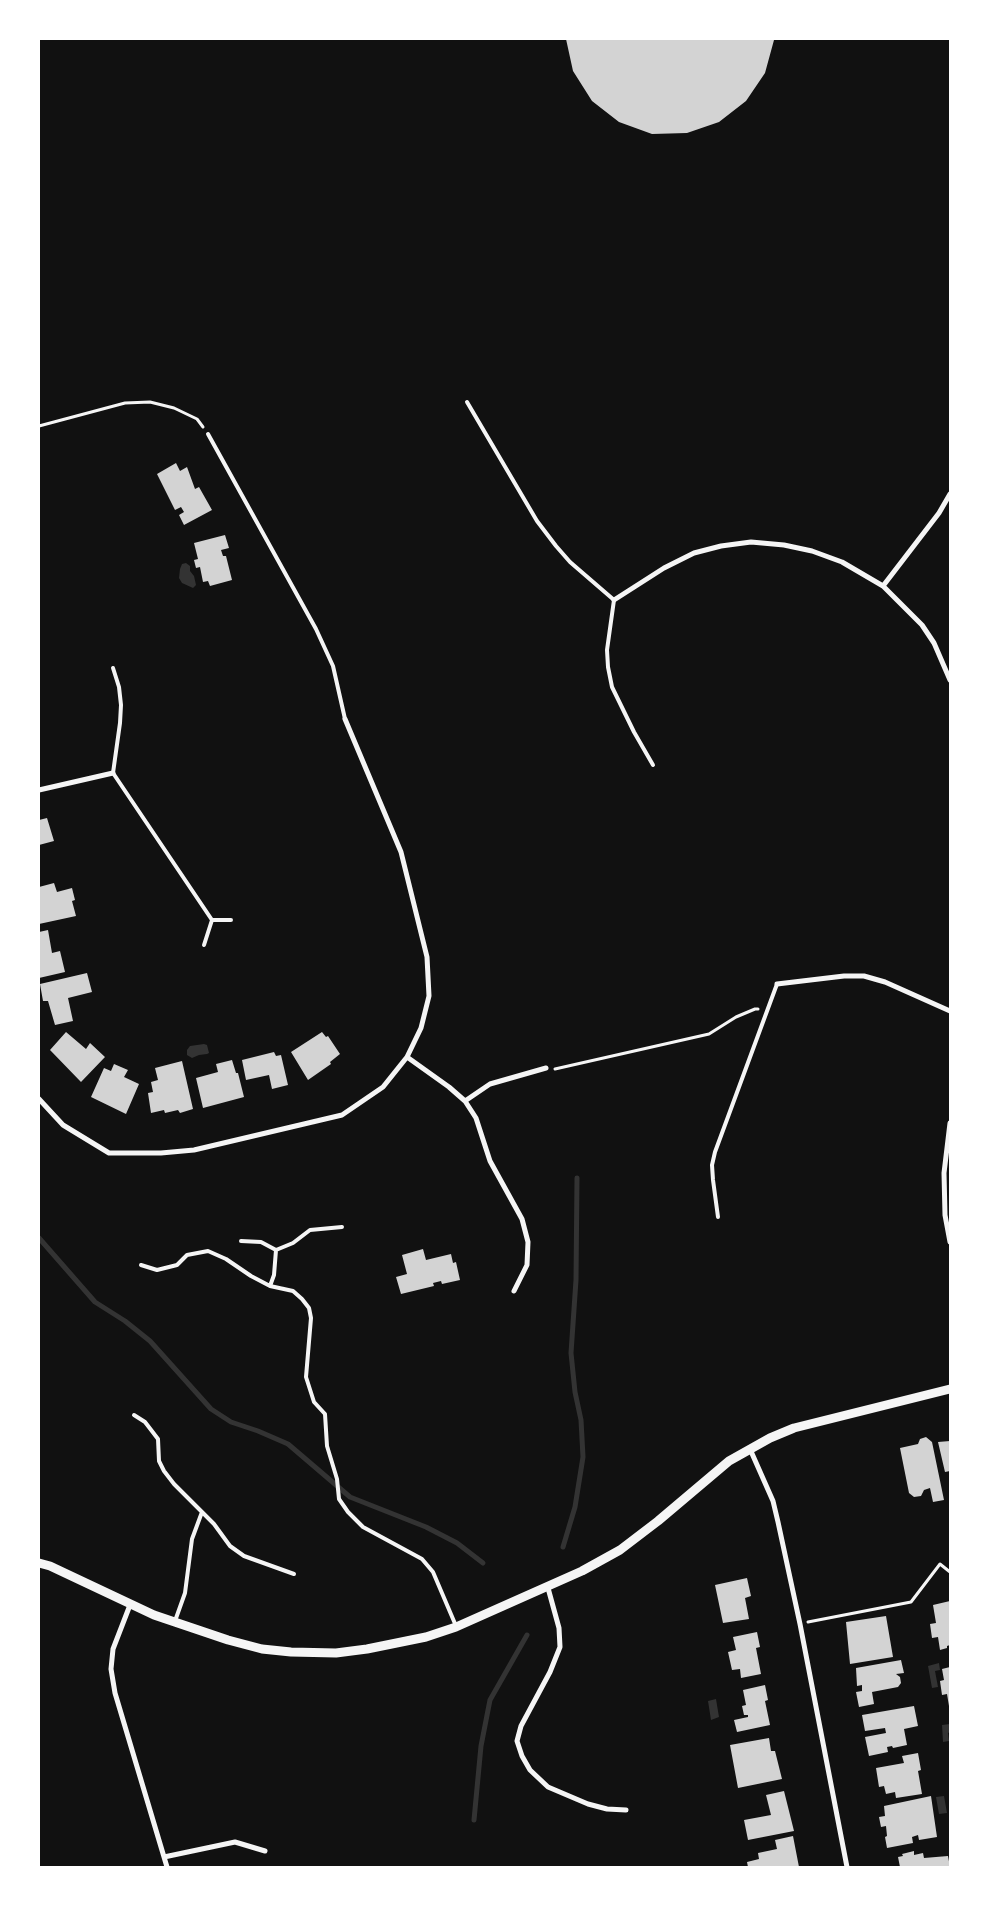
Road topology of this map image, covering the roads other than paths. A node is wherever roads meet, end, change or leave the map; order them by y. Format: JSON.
{"nodes":[{"id":1,"x":467,"y":402,"type":"dead end"},
{"id":2,"x":208,"y":434,"type":"road end"},
{"id":3,"x":950,"y":494,"type":"edge"},
{"id":4,"x":883,"y":586,"type":"junction"},
{"id":5,"x":614,"y":600,"type":"junction"},
{"id":6,"x":113,"y":668,"type":"dead end"},
{"id":7,"x":950,"y":680,"type":"edge"},
{"id":8,"x":345,"y":719,"type":"joint"},
{"id":9,"x":653,"y":765,"type":"dead end"},
{"id":10,"x":113,"y":773,"type":"junction"},
{"id":11,"x":39,"y":790,"type":"edge"},
{"id":12,"x":212,"y":920,"type":"junction"},
{"id":13,"x":232,"y":920,"type":"dead end"},
{"id":14,"x":204,"y":945,"type":"dead end"},
{"id":15,"x":776,"y":984,"type":"joint"},
{"id":16,"x":950,"y":1012,"type":"edge"},
{"id":17,"x":407,"y":1057,"type":"junction"},
{"id":18,"x":546,"y":1068,"type":"road end"},
{"id":19,"x":39,"y":1099,"type":"edge"},
{"id":20,"x":465,"y":1101,"type":"junction"},
{"id":21,"x":950,"y":1122,"type":"edge"},
{"id":22,"x":718,"y":1218,"type":"dead end"},
{"id":23,"x":342,"y":1227,"type":"dead end"},
{"id":24,"x":241,"y":1241,"type":"dead end"},
{"id":25,"x":950,"y":1242,"type":"edge"},
{"id":26,"x":276,"y":1250,"type":"junction"},
{"id":27,"x":140,"y":1265,"type":"dead end"},
{"id":28,"x":270,"y":1286,"type":"junction"},
{"id":29,"x":514,"y":1291,"type":"dead end"},
{"id":30,"x":950,"y":1389,"type":"edge"},
{"id":31,"x":134,"y":1415,"type":"dead end"},
{"id":32,"x":750,"y":1449,"type":"junction"},
{"id":33,"x":202,"y":1512,"type":"junction"},
{"id":34,"x":39,"y":1563,"type":"edge"},
{"id":35,"x":294,"y":1574,"type":"dead end"},
{"id":36,"x":548,"y":1588,"type":"junction"},
{"id":37,"x":130,"y":1605,"type":"junction"},
{"id":38,"x":175,"y":1623,"type":"junction"},
{"id":39,"x":456,"y":1628,"type":"junction"},
{"id":40,"x":626,"y":1810,"type":"dead end"},
{"id":41,"x":265,"y":1851,"type":"dead end"},
{"id":42,"x":164,"y":1857,"type":"junction"},
{"id":43,"x":167,"y":1867,"type":"edge"},
{"id":44,"x":847,"y":1867,"type":"edge"}],
"edges":[{"from":1,"to":5,"type":"lane"},
{"from":2,"to":8,"type":"lane"},
{"from":3,"to":4,"type":"street"},
{"from":4,"to":5,"type":"street"},
{"from":4,"to":7,"type":"street"},
{"from":5,"to":9,"type":"lane"},
{"from":6,"to":10,"type":"lane"},
{"from":8,"to":17,"type":"street"},
{"from":10,"to":11,"type":"street"},
{"from":10,"to":12,"type":"lane"},
{"from":12,"to":13,"type":"lane"},
{"from":12,"to":14,"type":"lane"},
{"from":15,"to":16,"type":"street"},
{"from":15,"to":22,"type":"lane"},
{"from":17,"to":19,"type":"street"},
{"from":17,"to":20,"type":"street"},
{"from":18,"to":20,"type":"street"},
{"from":20,"to":29,"type":"street"},
{"from":21,"to":25,"type":"street"},
{"from":23,"to":26,"type":"lane"},
{"from":24,"to":26,"type":"lane"},
{"from":26,"to":28,"type":"lane"},
{"from":27,"to":28,"type":"lane"},
{"from":28,"to":39,"type":"lane"},
{"from":30,"to":32,"type":"street"},
{"from":31,"to":33,"type":"lane"},
{"from":32,"to":36,"type":"street"},
{"from":32,"to":44,"type":"street"},
{"from":33,"to":35,"type":"lane"},
{"from":33,"to":38,"type":"lane"},
{"from":34,"to":37,"type":"street"},
{"from":36,"to":39,"type":"street"},
{"from":36,"to":40,"type":"street"},
{"from":37,"to":38,"type":"street"},
{"from":37,"to":42,"type":"street"},
{"from":38,"to":39,"type":"street"},
{"from":41,"to":42,"type":"street"},
{"from":42,"to":43,"type":"street"}]}
